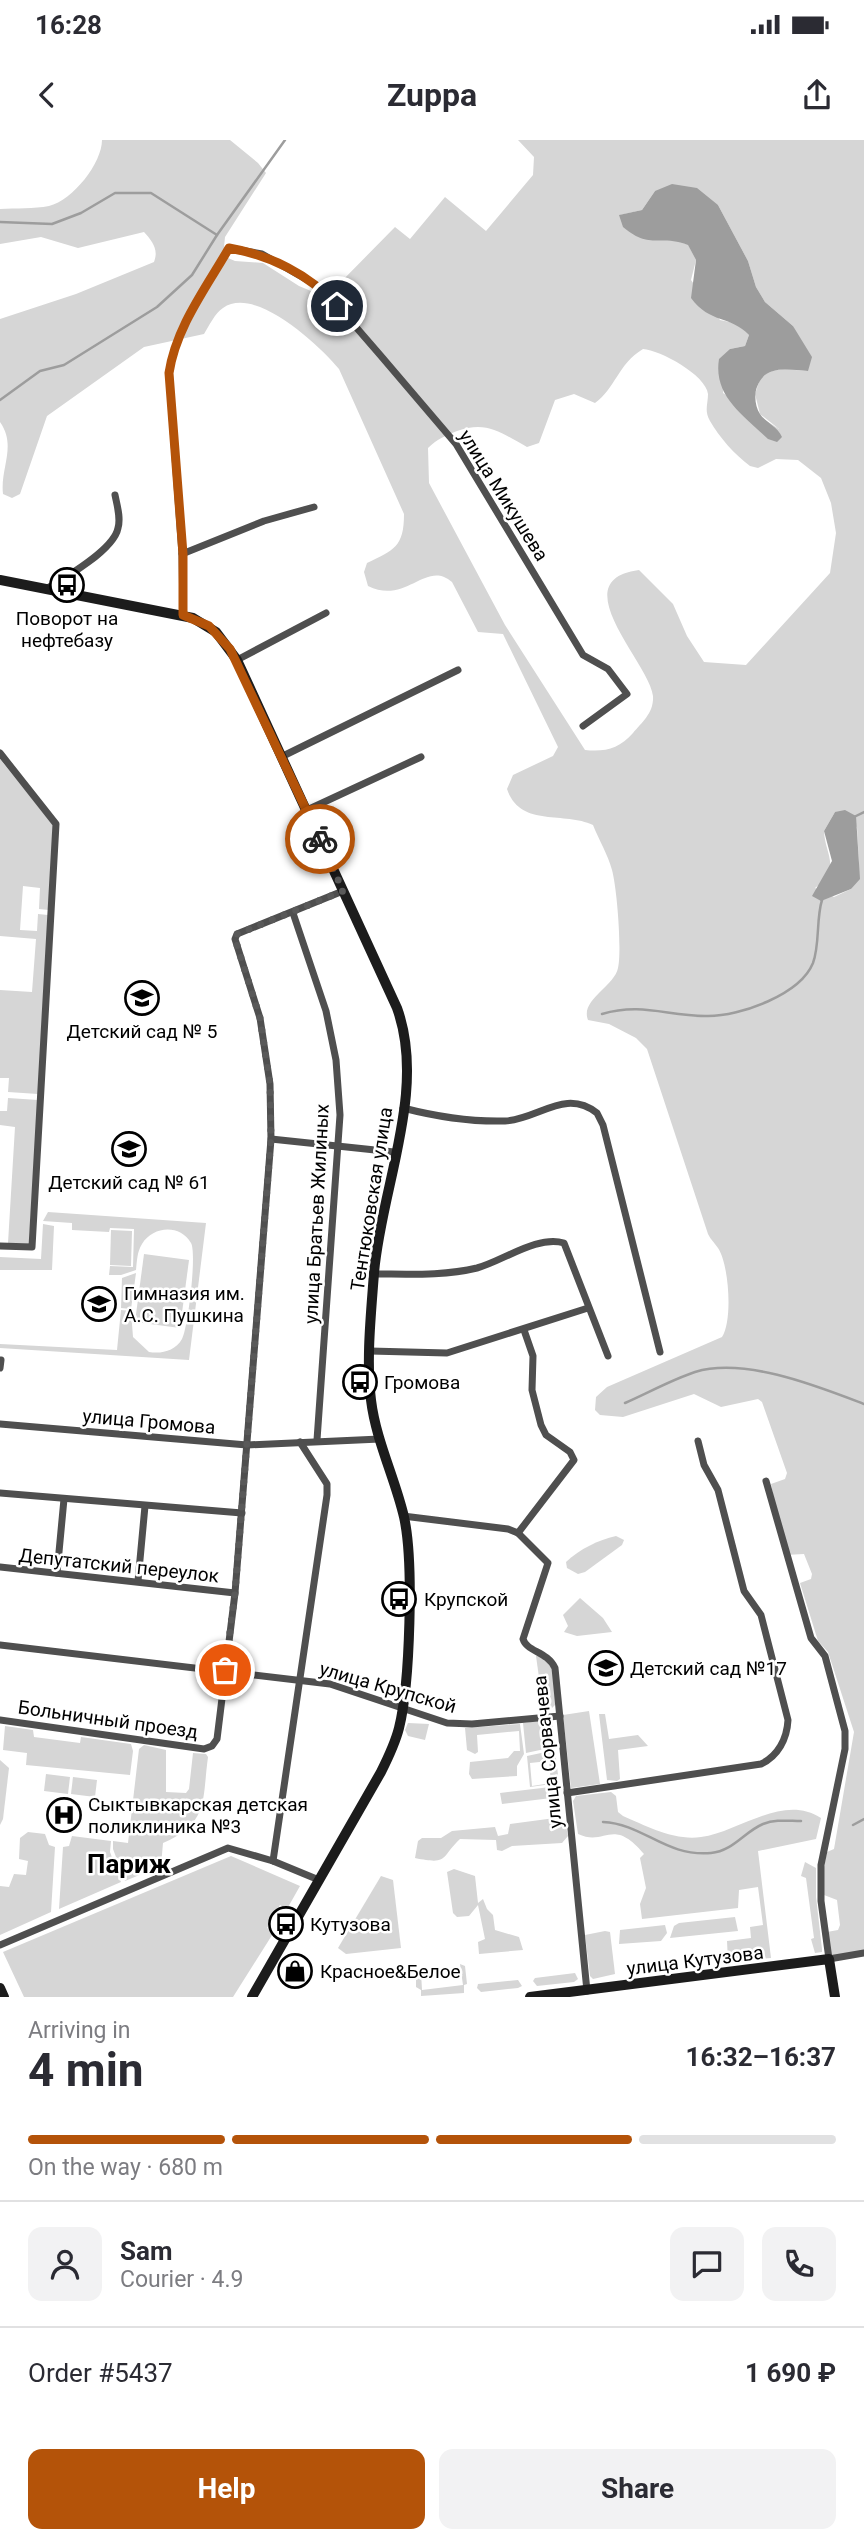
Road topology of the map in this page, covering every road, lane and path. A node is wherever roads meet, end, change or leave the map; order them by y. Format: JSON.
{"nodes":[{"id":1,"x":115,"y":495,"type":"dead end"},
{"id":2,"x":314,"y":507,"type":"dead end"},
{"id":3,"x":183,"y":554,"type":"junction"},
{"id":4,"x":0,"y":580,"type":"edge"},
{"id":5,"x":46,"y":589,"type":"junction"},
{"id":6,"x":326,"y":613,"type":"dead end"},
{"id":7,"x":183,"y":615,"type":"junction"},
{"id":8,"x":237,"y":660,"type":"junction"},
{"id":9,"x":458,"y":670,"type":"dead end"},
{"id":10,"x":583,"y":726,"type":"dead end"},
{"id":11,"x":0,"y":753,"type":"edge"},
{"id":12,"x":283,"y":756,"type":"junction"},
{"id":13,"x":421,"y":757,"type":"dead end"},
{"id":14,"x":307,"y":810,"type":"junction"},
{"id":15,"x":343,"y":891,"type":"junction"},
{"id":16,"x":293,"y":913,"type":"junction"},
{"id":17,"x":403,"y":1108,"type":"junction"},
{"id":18,"x":271,"y":1139,"type":"junction"},
{"id":19,"x":338,"y":1145,"type":"junction"},
{"id":20,"x":394,"y":1152,"type":"junction"},
{"id":21,"x":0,"y":1246,"type":"edge"},
{"id":22,"x":374,"y":1274,"type":"junction"},
{"id":23,"x":588,"y":1308,"type":"junction"},
{"id":24,"x":524,"y":1330,"type":"junction"},
{"id":25,"x":370,"y":1351,"type":"junction"},
{"id":26,"x":660,"y":1352,"type":"dead end"},
{"id":27,"x":608,"y":1356,"type":"dead end"},
{"id":28,"x":1,"y":1360,"type":"edge"},
{"id":29,"x":0,"y":1368,"type":"edge"},
{"id":30,"x":0,"y":1424,"type":"edge"},
{"id":31,"x":380,"y":1439,"type":"junction"},
{"id":32,"x":317,"y":1440,"type":"junction"},
{"id":33,"x":698,"y":1441,"type":"dead end"},
{"id":34,"x":300,"y":1442,"type":"junction"},
{"id":35,"x":247,"y":1446,"type":"junction"},
{"id":36,"x":766,"y":1481,"type":"dead end"},
{"id":37,"x":0,"y":1493,"type":"edge"},
{"id":38,"x":64,"y":1499,"type":"junction"},
{"id":39,"x":145,"y":1506,"type":"junction"},
{"id":40,"x":242,"y":1513,"type":"junction"},
{"id":41,"x":403,"y":1516,"type":"junction"},
{"id":42,"x":518,"y":1533,"type":"junction"},
{"id":43,"x":0,"y":1567,"type":"edge"},
{"id":44,"x":57,"y":1573,"type":"junction"},
{"id":45,"x":138,"y":1581,"type":"junction"},
{"id":46,"x":235,"y":1593,"type":"junction"},
{"id":47,"x":0,"y":1646,"type":"edge"},
{"id":48,"x":225,"y":1670,"type":"junction"},
{"id":49,"x":302,"y":1680,"type":"junction"},
{"id":50,"x":403,"y":1708,"type":"junction"},
{"id":51,"x":560,"y":1716,"type":"junction"},
{"id":52,"x":0,"y":1720,"type":"edge"},
{"id":53,"x":567,"y":1793,"type":"junction"},
{"id":54,"x":273,"y":1861,"type":"junction"},
{"id":55,"x":319,"y":1880,"type":"junction"},
{"id":56,"x":0,"y":1945,"type":"edge"},
{"id":57,"x":864,"y":1953,"type":"edge"},
{"id":58,"x":829,"y":1959,"type":"junction"},
{"id":59,"x":0,"y":1988,"type":"edge"},
{"id":60,"x":587,"y":1991,"type":"junction"},
{"id":61,"x":4,"y":1997,"type":"edge"},
{"id":62,"x":252,"y":1997,"type":"edge"},
{"id":63,"x":530,"y":1997,"type":"edge"},
{"id":64,"x":835,"y":1997,"type":"edge"}],
"edges":[{"from":1,"to":5,"type":"street"},
{"from":2,"to":3,"type":"street"},
{"from":3,"to":7,"type":"street"},
{"from":3,"to":10,"type":"street","name":"улица Микушева"},
{"from":4,"to":5,"type":"street","name":"Тентюковская улица"},
{"from":5,"to":7,"type":"street","name":"Тентюковская улица"},
{"from":6,"to":8,"type":"street"},
{"from":7,"to":8,"type":"street","name":"Тентюковская улица"},
{"from":8,"to":12,"type":"street","name":"Тентюковская улица"},
{"from":9,"to":12,"type":"street"},
{"from":11,"to":21,"type":"street"},
{"from":12,"to":14,"type":"street","name":"Тентюковская улица"},
{"from":13,"to":14,"type":"street"},
{"from":14,"to":15,"type":"street","name":"Тентюковская улица"},
{"from":15,"to":16,"type":"street"},
{"from":15,"to":17,"type":"street","name":"Тентюковская улица"},
{"from":16,"to":18,"type":"street"},
{"from":16,"to":19,"type":"street","name":"улица Братьев Жилиных"},
{"from":17,"to":20,"type":"street","name":"Тентюковская улица"},
{"from":17,"to":26,"type":"street"},
{"from":18,"to":19,"type":"street"},
{"from":18,"to":35,"type":"street"},
{"from":19,"to":20,"type":"street"},
{"from":19,"to":32,"type":"street","name":"улица Братьев Жилиных"},
{"from":20,"to":22,"type":"street","name":"Тентюковская улица"},
{"from":22,"to":23,"type":"street"},
{"from":22,"to":25,"type":"street","name":"Тентюковская улица"},
{"from":23,"to":24,"type":"street"},
{"from":23,"to":27,"type":"street"},
{"from":24,"to":25,"type":"street"},
{"from":24,"to":42,"type":"street"},
{"from":25,"to":31,"type":"street","name":"Тентюковская улица"},
{"from":28,"to":29,"type":"street"},
{"from":30,"to":35,"type":"street","name":"улица Громова"},
{"from":31,"to":32,"type":"street","name":"улица Громова"},
{"from":31,"to":41,"type":"street","name":"Тентюковская улица"},
{"from":32,"to":34,"type":"street","name":"улица Громова"},
{"from":33,"to":53,"type":"street"},
{"from":34,"to":35,"type":"street","name":"улица Громова"},
{"from":34,"to":49,"type":"street"},
{"from":35,"to":40,"type":"street"},
{"from":36,"to":58,"type":"street"},
{"from":37,"to":38,"type":"street"},
{"from":38,"to":39,"type":"street"},
{"from":38,"to":44,"type":"street"},
{"from":39,"to":40,"type":"street"},
{"from":39,"to":45,"type":"street"},
{"from":40,"to":46,"type":"street"},
{"from":41,"to":42,"type":"street","name":"улица Сорвачева"},
{"from":41,"to":50,"type":"street","name":"Тентюковская улица"},
{"from":42,"to":51,"type":"street","name":"улица Сорвачева"},
{"from":43,"to":44,"type":"street","name":"Депутатский переулок"},
{"from":44,"to":45,"type":"street","name":"Депутатский переулок"},
{"from":45,"to":46,"type":"street","name":"Депутатский переулок"},
{"from":46,"to":48,"type":"street"},
{"from":47,"to":48,"type":"street","name":"улица Крупской"},
{"from":48,"to":49,"type":"street","name":"улица Крупской"},
{"from":48,"to":52,"type":"street","name":"Больничный проезд"},
{"from":49,"to":50,"type":"street","name":"улица Крупской"},
{"from":49,"to":54,"type":"street"},
{"from":50,"to":51,"type":"street","name":"улица Крупской"},
{"from":50,"to":55,"type":"street","name":"Тентюковская улица"},
{"from":51,"to":53,"type":"street","name":"улица Сорвачева"},
{"from":53,"to":60,"type":"street","name":"улица Сорвачева"},
{"from":54,"to":55,"type":"street"},
{"from":54,"to":56,"type":"street"},
{"from":55,"to":62,"type":"street","name":"Тентюковская улица"},
{"from":57,"to":58,"type":"street","name":"улица Кутузова"},
{"from":58,"to":60,"type":"street","name":"улица Кутузова"},
{"from":58,"to":64,"type":"street"},
{"from":59,"to":61,"type":"street"},
{"from":60,"to":63,"type":"street","name":"улица Кутузова"}]}
